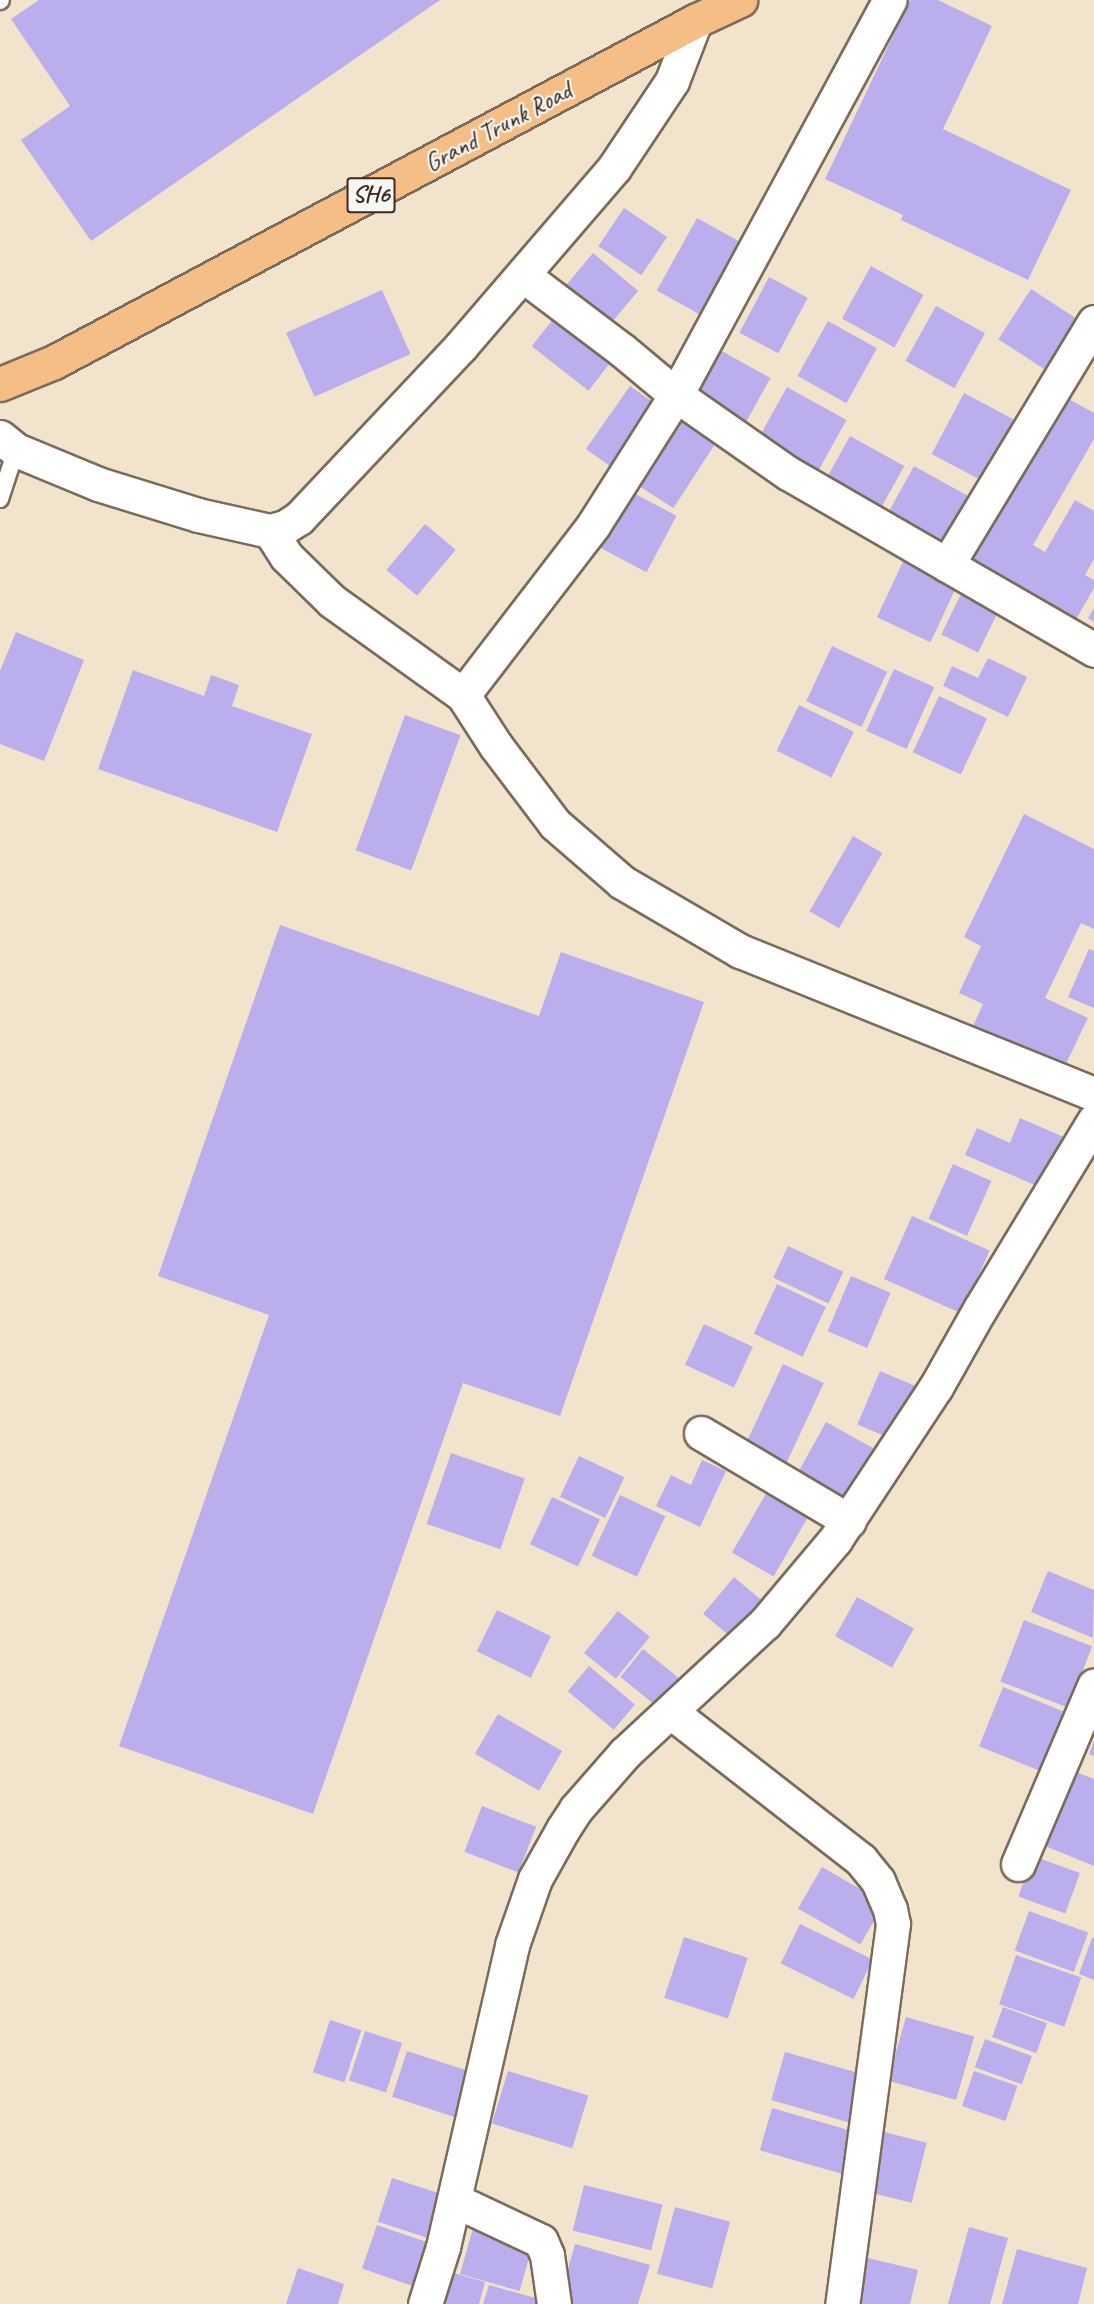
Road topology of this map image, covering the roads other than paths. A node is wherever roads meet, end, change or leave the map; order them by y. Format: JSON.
{"nodes":[{"id":1,"x":740,"y":0,"type":"edge"},
{"id":2,"x":890,"y":0,"type":"edge"},
{"id":3,"x":695,"y":21,"type":"junction"},
{"id":4,"x":524,"y":276,"type":"junction"},
{"id":5,"x":1094,"y":322,"type":"edge"},
{"id":6,"x":0,"y":384,"type":"edge"},
{"id":7,"x":675,"y":395,"type":"junction"},
{"id":8,"x":8,"y":443,"type":"edge"},
{"id":9,"x":0,"y":500,"type":"edge"},
{"id":10,"x":270,"y":531,"type":"junction"},
{"id":11,"x":947,"y":565,"type":"junction"},
{"id":12,"x":1094,"y":650,"type":"edge"},
{"id":13,"x":463,"y":695,"type":"junction"},
{"id":14,"x":1094,"y":1094,"type":"edge"},
{"id":15,"x":1094,"y":1121,"type":"edge"},
{"id":16,"x":701,"y":1433,"type":"dead end"},
{"id":17,"x":849,"y":1521,"type":"junction"},
{"id":18,"x":1094,"y":1686,"type":"edge"},
{"id":19,"x":671,"y":1712,"type":"junction"},
{"id":20,"x":1018,"y":1864,"type":"dead end"},
{"id":21,"x":454,"y":2200,"type":"junction"},
{"id":22,"x":425,"y":2304,"type":"edge"},
{"id":23,"x":554,"y":2304,"type":"edge"},
{"id":24,"x":842,"y":2304,"type":"edge"}],
"edges":[{"from":1,"to":3,"type":"main road","name":"Grand Trunk Road","number":"SH6"},
{"from":2,"to":7,"type":"street"},
{"from":3,"to":4,"type":"street"},
{"from":3,"to":6,"type":"main road","name":"Grand Trunk Road","number":"SH6"},
{"from":4,"to":7,"type":"street"},
{"from":4,"to":10,"type":"street"},
{"from":5,"to":11,"type":"street"},
{"from":7,"to":11,"type":"street"},
{"from":7,"to":13,"type":"street"},
{"from":8,"to":9,"type":"lane"},
{"from":8,"to":10,"type":"street"},
{"from":10,"to":13,"type":"street"},
{"from":11,"to":12,"type":"street"},
{"from":13,"to":14,"type":"street"},
{"from":15,"to":17,"type":"street"},
{"from":16,"to":17,"type":"street"},
{"from":17,"to":19,"type":"street"},
{"from":18,"to":20,"type":"street"},
{"from":19,"to":21,"type":"street"},
{"from":19,"to":24,"type":"street"},
{"from":21,"to":22,"type":"street"},
{"from":21,"to":23,"type":"street"}]}
